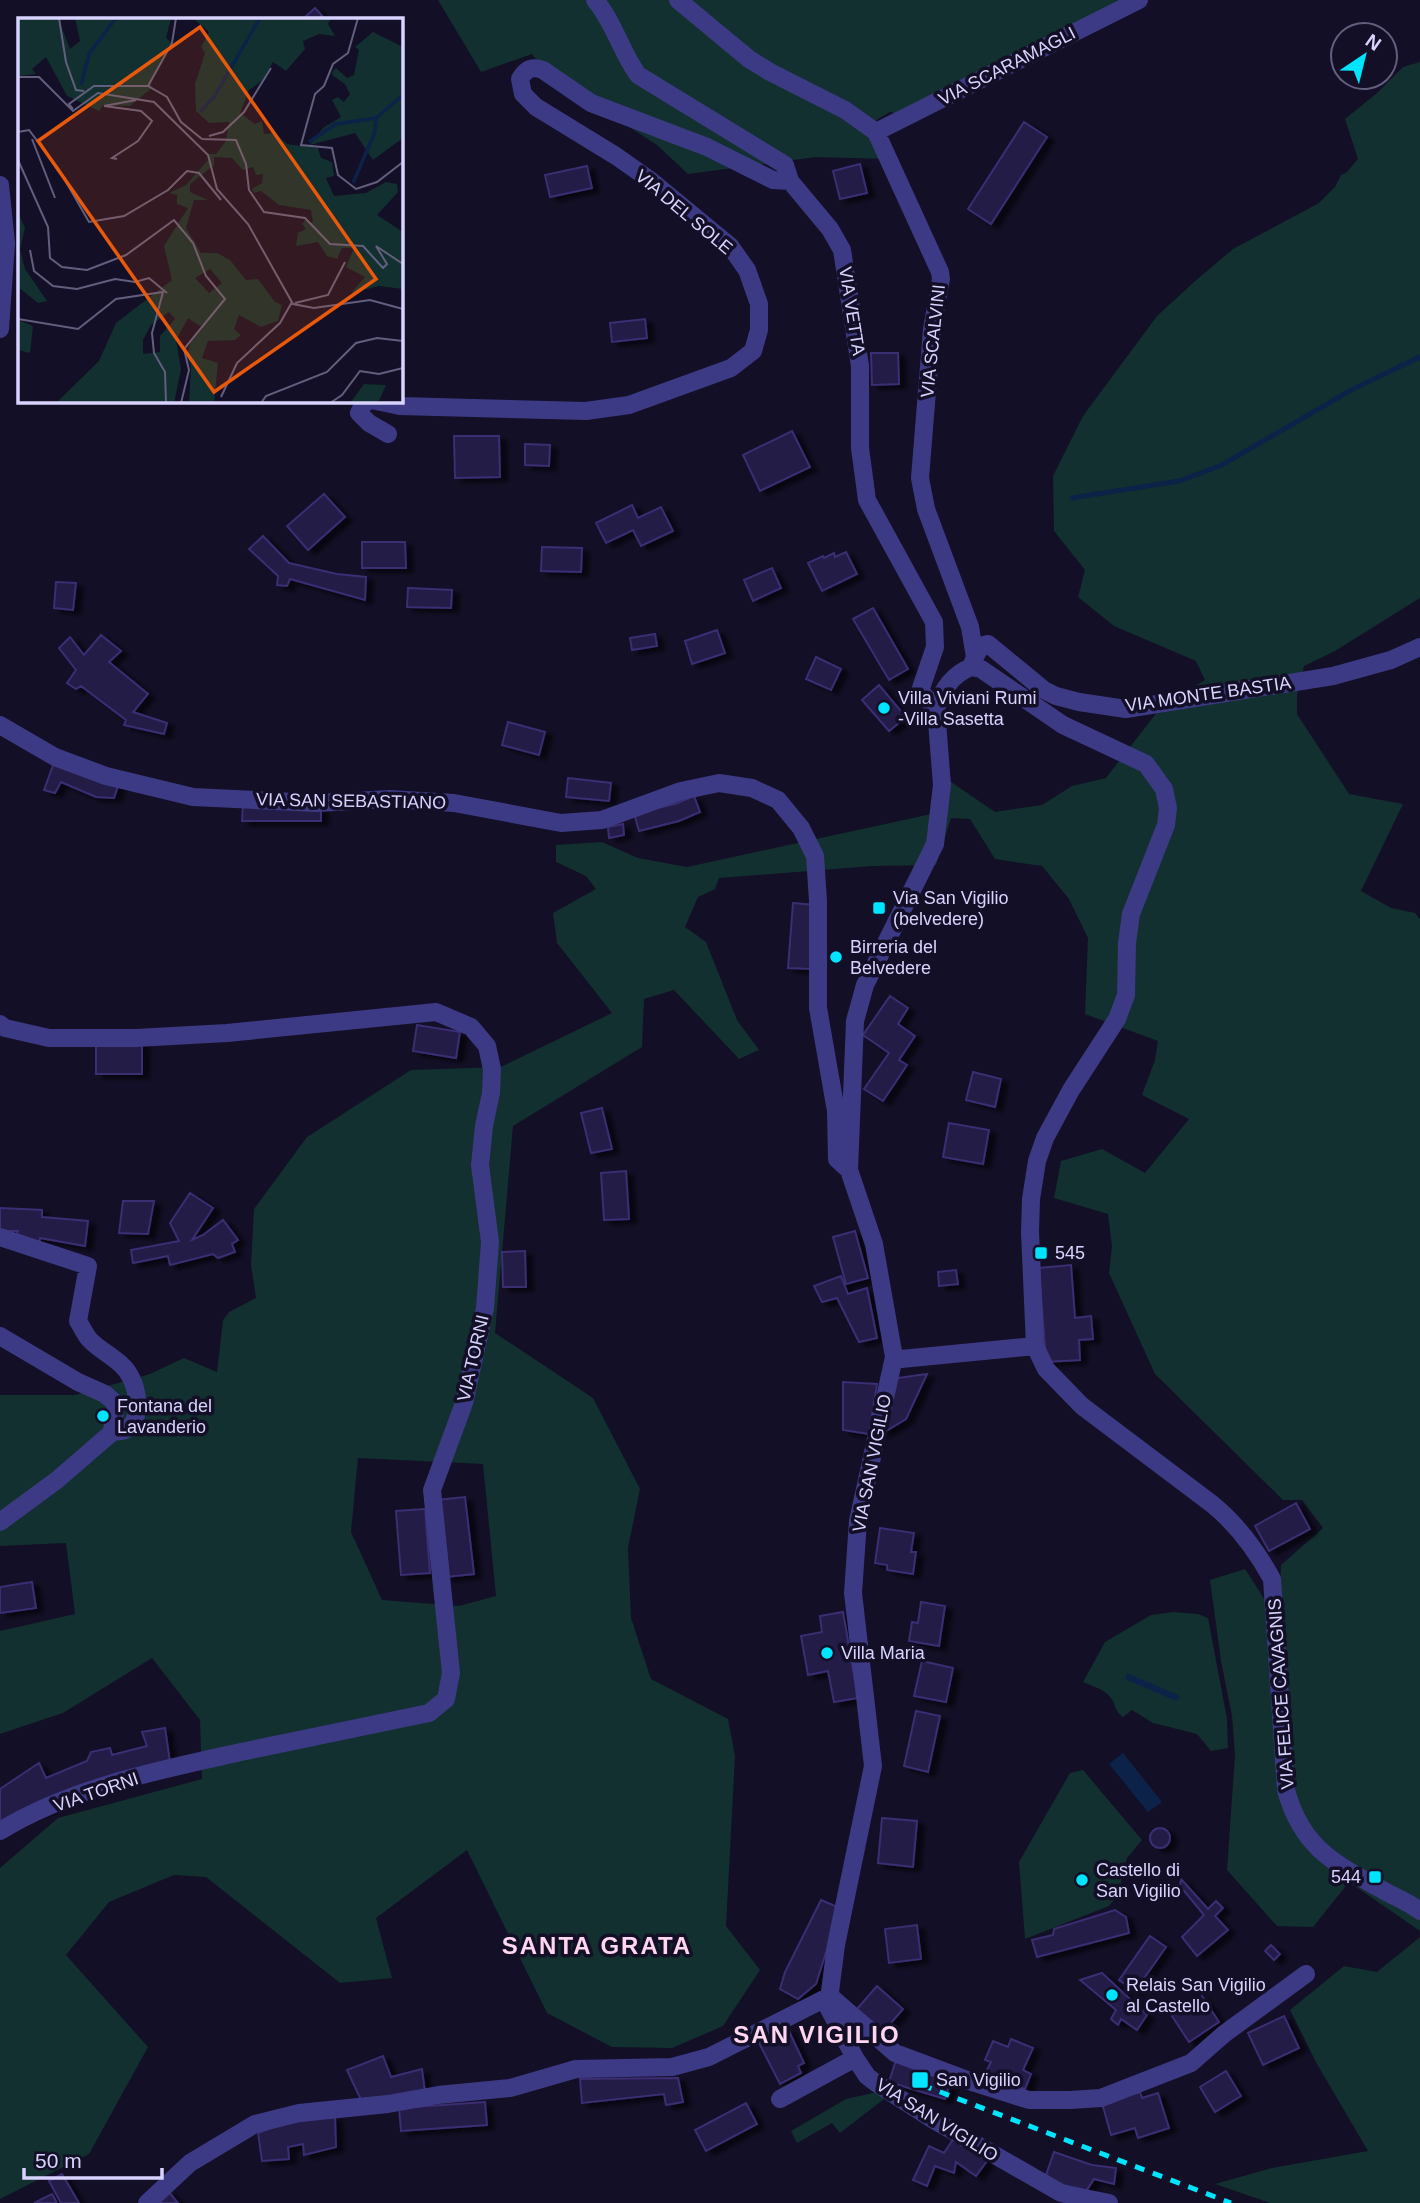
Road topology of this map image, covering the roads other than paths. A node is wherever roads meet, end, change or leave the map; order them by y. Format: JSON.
{"nodes":[{"id":1,"x":595,"y":0,"type":"edge"},
{"id":2,"x":678,"y":0,"type":"edge"},
{"id":3,"x":1139,"y":0,"type":"edge"},
{"id":4,"x":876,"y":132,"type":"junction"},
{"id":5,"x":790,"y":181,"type":"junction"},
{"id":6,"x":0,"y":185,"type":"edge"},
{"id":7,"x":0,"y":329,"type":"edge"},
{"id":8,"x":366,"y":402,"type":"edge"},
{"id":9,"x":381,"y":402,"type":"edge"},
{"id":10,"x":388,"y":435,"type":"dead end"},
{"id":11,"x":1420,"y":647,"type":"edge"},
{"id":12,"x":973,"y":662,"type":"junction"},
{"id":13,"x":936,"y":709,"type":"junction"},
{"id":14,"x":0,"y":725,"type":"edge"},
{"id":15,"x":0,"y":1024,"type":"edge"},
{"id":16,"x":849,"y":1170,"type":"junction"},
{"id":17,"x":0,"y":1237,"type":"edge"},
{"id":18,"x":0,"y":1336,"type":"edge"},
{"id":19,"x":1035,"y":1346,"type":"junction"},
{"id":20,"x":894,"y":1357,"type":"junction"},
{"id":21,"x":112,"y":1432,"type":"junction"},
{"id":22,"x":0,"y":1521,"type":"edge"},
{"id":23,"x":0,"y":1831,"type":"edge"},
{"id":24,"x":1420,"y":1912,"type":"edge"},
{"id":25,"x":1306,"y":1974,"type":"dead end"},
{"id":26,"x":830,"y":1996,"type":"junction"},
{"id":27,"x":855,"y":2058,"type":"junction"},
{"id":28,"x":780,"y":2099,"type":"dead end"},
{"id":29,"x":147,"y":2203,"type":"edge"},
{"id":30,"x":1109,"y":2203,"type":"edge"}],
"edges":[{"from":1,"to":5,"type":"street","name":"VIA VETTA"},
{"from":2,"to":4,"type":"street"},
{"from":3,"to":4,"type":"street","name":"VIA SCARAMAGLI"},
{"from":4,"to":12,"type":"street","name":"VIA SCALVINI"},
{"from":5,"to":9,"type":"street","name":"VIA DEL SOLE"},
{"from":5,"to":13,"type":"street","name":"VIA VETTA"},
{"from":6,"to":7,"type":"street"},
{"from":8,"to":10,"type":"street"},
{"from":11,"to":12,"type":"street","name":"VIA MONTE BASTIA"},
{"from":12,"to":13,"type":"street"},
{"from":12,"to":19,"type":"street","name":"VIA FELICE CAVAGNIS"},
{"from":13,"to":16,"type":"street","name":"VIA SAN VIGILIO"},
{"from":14,"to":16,"type":"street","name":"VIA SAN SEBASTIANO"},
{"from":15,"to":23,"type":"street","name":"VIA TORNI"},
{"from":16,"to":20,"type":"street","name":"VIA SAN VIGILIO"},
{"from":17,"to":21,"type":"street"},
{"from":18,"to":21,"type":"street"},
{"from":19,"to":20,"type":"street"},
{"from":19,"to":24,"type":"street","name":"VIA FELICE CAVAGNIS"},
{"from":20,"to":26,"type":"street","name":"VIA SAN VIGILIO"},
{"from":21,"to":22,"type":"street"},
{"from":25,"to":26,"type":"street"},
{"from":26,"to":27,"type":"street","name":"VIA SAN VIGILIO"},
{"from":26,"to":29,"type":"street"},
{"from":27,"to":28,"type":"street"},
{"from":27,"to":30,"type":"street","name":"VIA SAN VIGILIO"}]}
